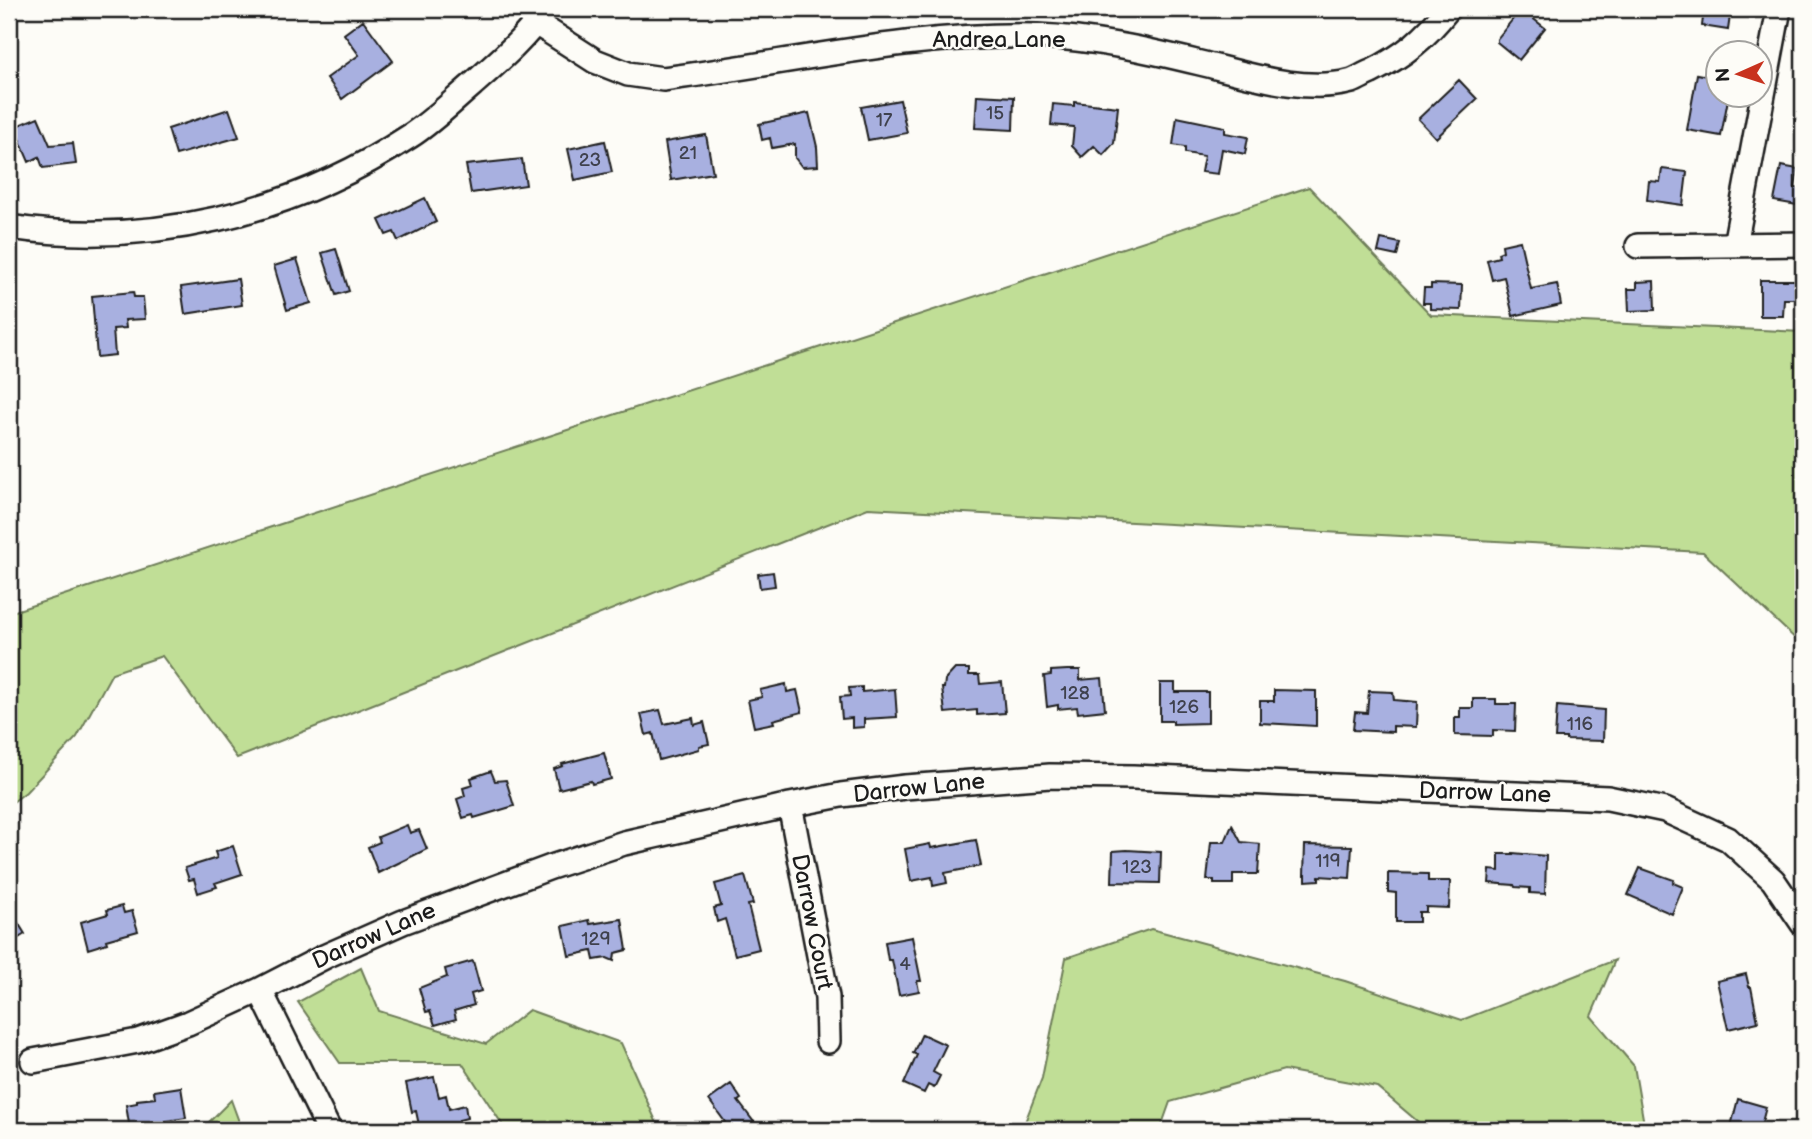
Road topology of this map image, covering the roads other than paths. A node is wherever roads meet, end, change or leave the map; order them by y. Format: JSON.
{"nodes":[{"id":1,"x":1448,"y":9,"type":"edge"},
{"id":2,"x":1779,"y":9,"type":"edge"},
{"id":3,"x":541,"y":16,"type":"edge"},
{"id":4,"x":9,"y":227,"type":"edge"},
{"id":5,"x":1735,"y":244,"type":"junction"},
{"id":6,"x":1803,"y":244,"type":"edge"},
{"id":7,"x":1638,"y":246,"type":"dead end"},
{"id":8,"x":790,"y":804,"type":"junction"},
{"id":9,"x":1803,"y":924,"type":"edge"},
{"id":10,"x":260,"y":990,"type":"junction"},
{"id":11,"x":828,"y":1041,"type":"dead end"},
{"id":12,"x":33,"y":1061,"type":"dead end"},
{"id":13,"x":329,"y":1130,"type":"edge"}],
"edges":[{"from":1,"to":3,"type":"street","name":"Andrea Lane"},
{"from":2,"to":5,"type":"street"},
{"from":3,"to":4,"type":"street"},
{"from":5,"to":6,"type":"street"},
{"from":5,"to":7,"type":"street"},
{"from":8,"to":9,"type":"street","name":"Darrow Lane"},
{"from":8,"to":10,"type":"street","name":"Darrow Lane"},
{"from":8,"to":11,"type":"street","name":"Darrow Court"},
{"from":10,"to":12,"type":"street","name":"Darrow Lane"},
{"from":10,"to":13,"type":"street"}]}
